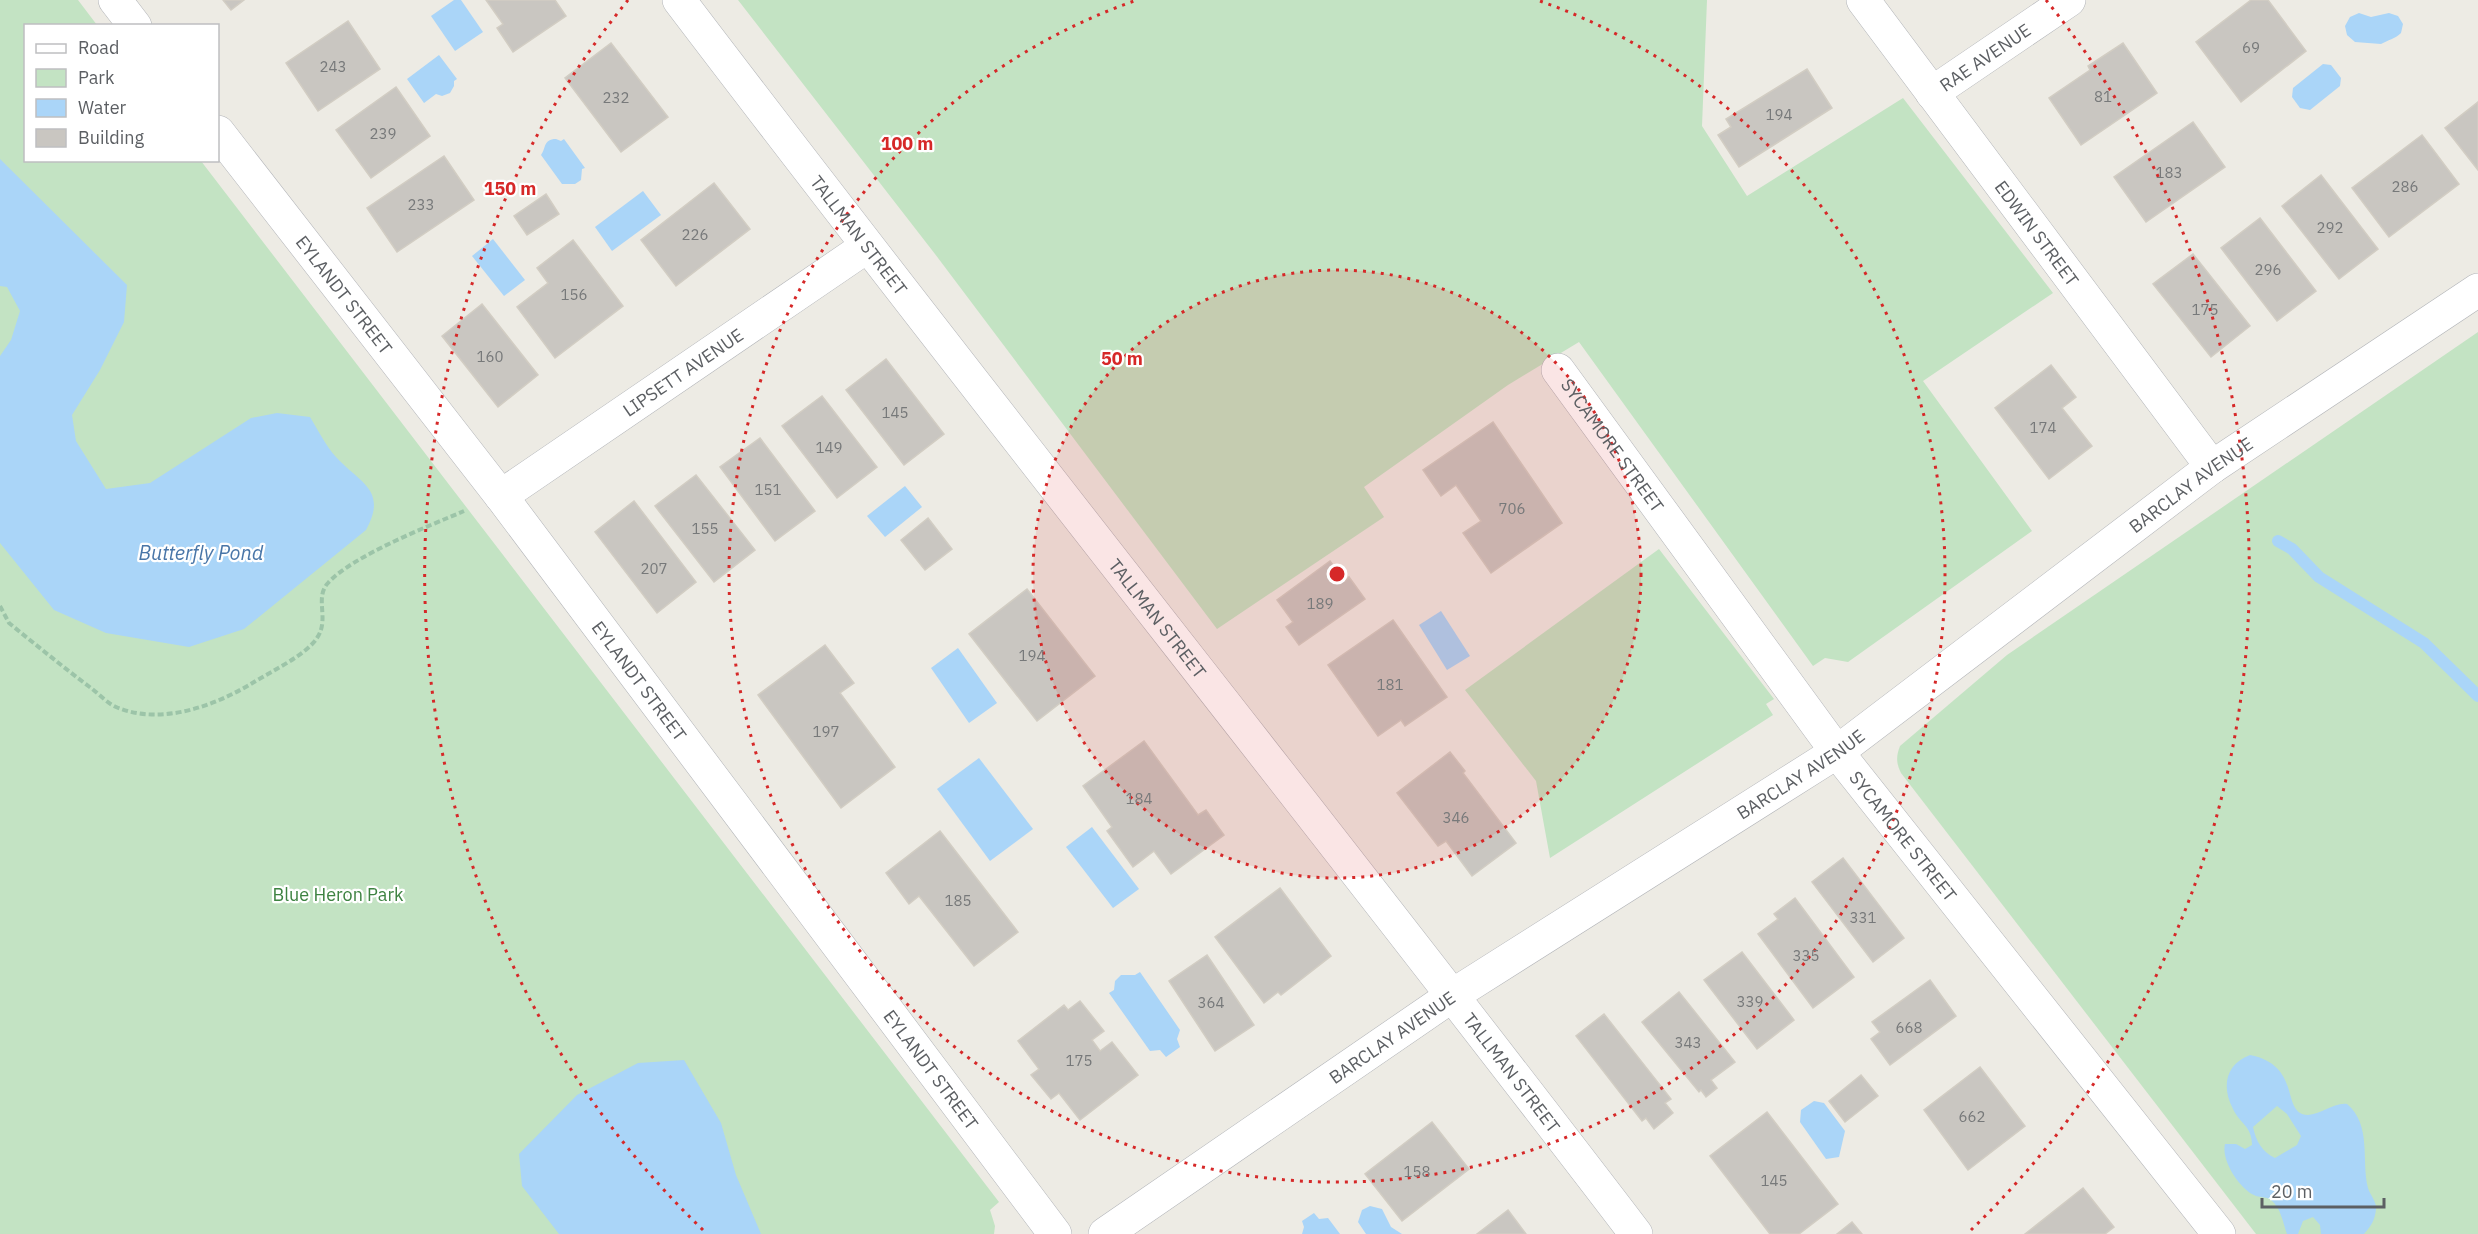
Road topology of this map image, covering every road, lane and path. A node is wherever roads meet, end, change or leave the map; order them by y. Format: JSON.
{"nodes":[{"id":1,"x":115,"y":0,"type":"edge"},
{"id":2,"x":679,"y":0,"type":"edge"},
{"id":3,"x":1863,"y":0,"type":"edge"},
{"id":4,"x":2069,"y":0,"type":"edge"},
{"id":5,"x":133,"y":24,"type":"edge"},
{"id":6,"x":1932,"y":93,"type":"junction"},
{"id":7,"x":219,"y":133,"type":"edge"},
{"id":8,"x":867,"y":247,"type":"junction"},
{"id":9,"x":2478,"y":290,"type":"edge"},
{"id":10,"x":1558,"y":370,"type":"dead end"},
{"id":11,"x":2212,"y":467,"type":"junction"},
{"id":12,"x":501,"y":496,"type":"junction"},
{"id":13,"x":0,"y":606,"type":"edge"},
{"id":14,"x":1837,"y":752,"type":"junction"},
{"id":15,"x":1453,"y":995,"type":"junction"},
{"id":16,"x":1055,"y":1234,"type":"edge"},
{"id":17,"x":1105,"y":1234,"type":"edge"},
{"id":18,"x":1636,"y":1234,"type":"edge"},
{"id":19,"x":2219,"y":1234,"type":"edge"}],
"edges":[{"from":1,"to":5,"type":"street"},
{"from":2,"to":8,"type":"street","name":"TALLMAN STREET"},
{"from":3,"to":6,"type":"street","name":"EDWIN STREET"},
{"from":4,"to":6,"type":"street","name":"RAE AVENUE"},
{"from":6,"to":11,"type":"street","name":"EDWIN STREET"},
{"from":7,"to":12,"type":"street","name":"EYLANDT STREET"},
{"from":8,"to":12,"type":"street","name":"LIPSETT AVENUE"},
{"from":8,"to":15,"type":"street","name":"TALLMAN STREET"},
{"from":9,"to":11,"type":"street","name":"BARCLAY AVENUE"},
{"from":10,"to":14,"type":"street","name":"SYCAMORE STREET"},
{"from":11,"to":14,"type":"street","name":"BARCLAY AVENUE"},
{"from":12,"to":13,"type":"path"},
{"from":12,"to":16,"type":"street","name":"EYLANDT STREET"},
{"from":14,"to":15,"type":"street","name":"BARCLAY AVENUE"},
{"from":14,"to":19,"type":"street","name":"SYCAMORE STREET"},
{"from":15,"to":17,"type":"street","name":"BARCLAY AVENUE"},
{"from":15,"to":18,"type":"street","name":"TALLMAN STREET"}]}
